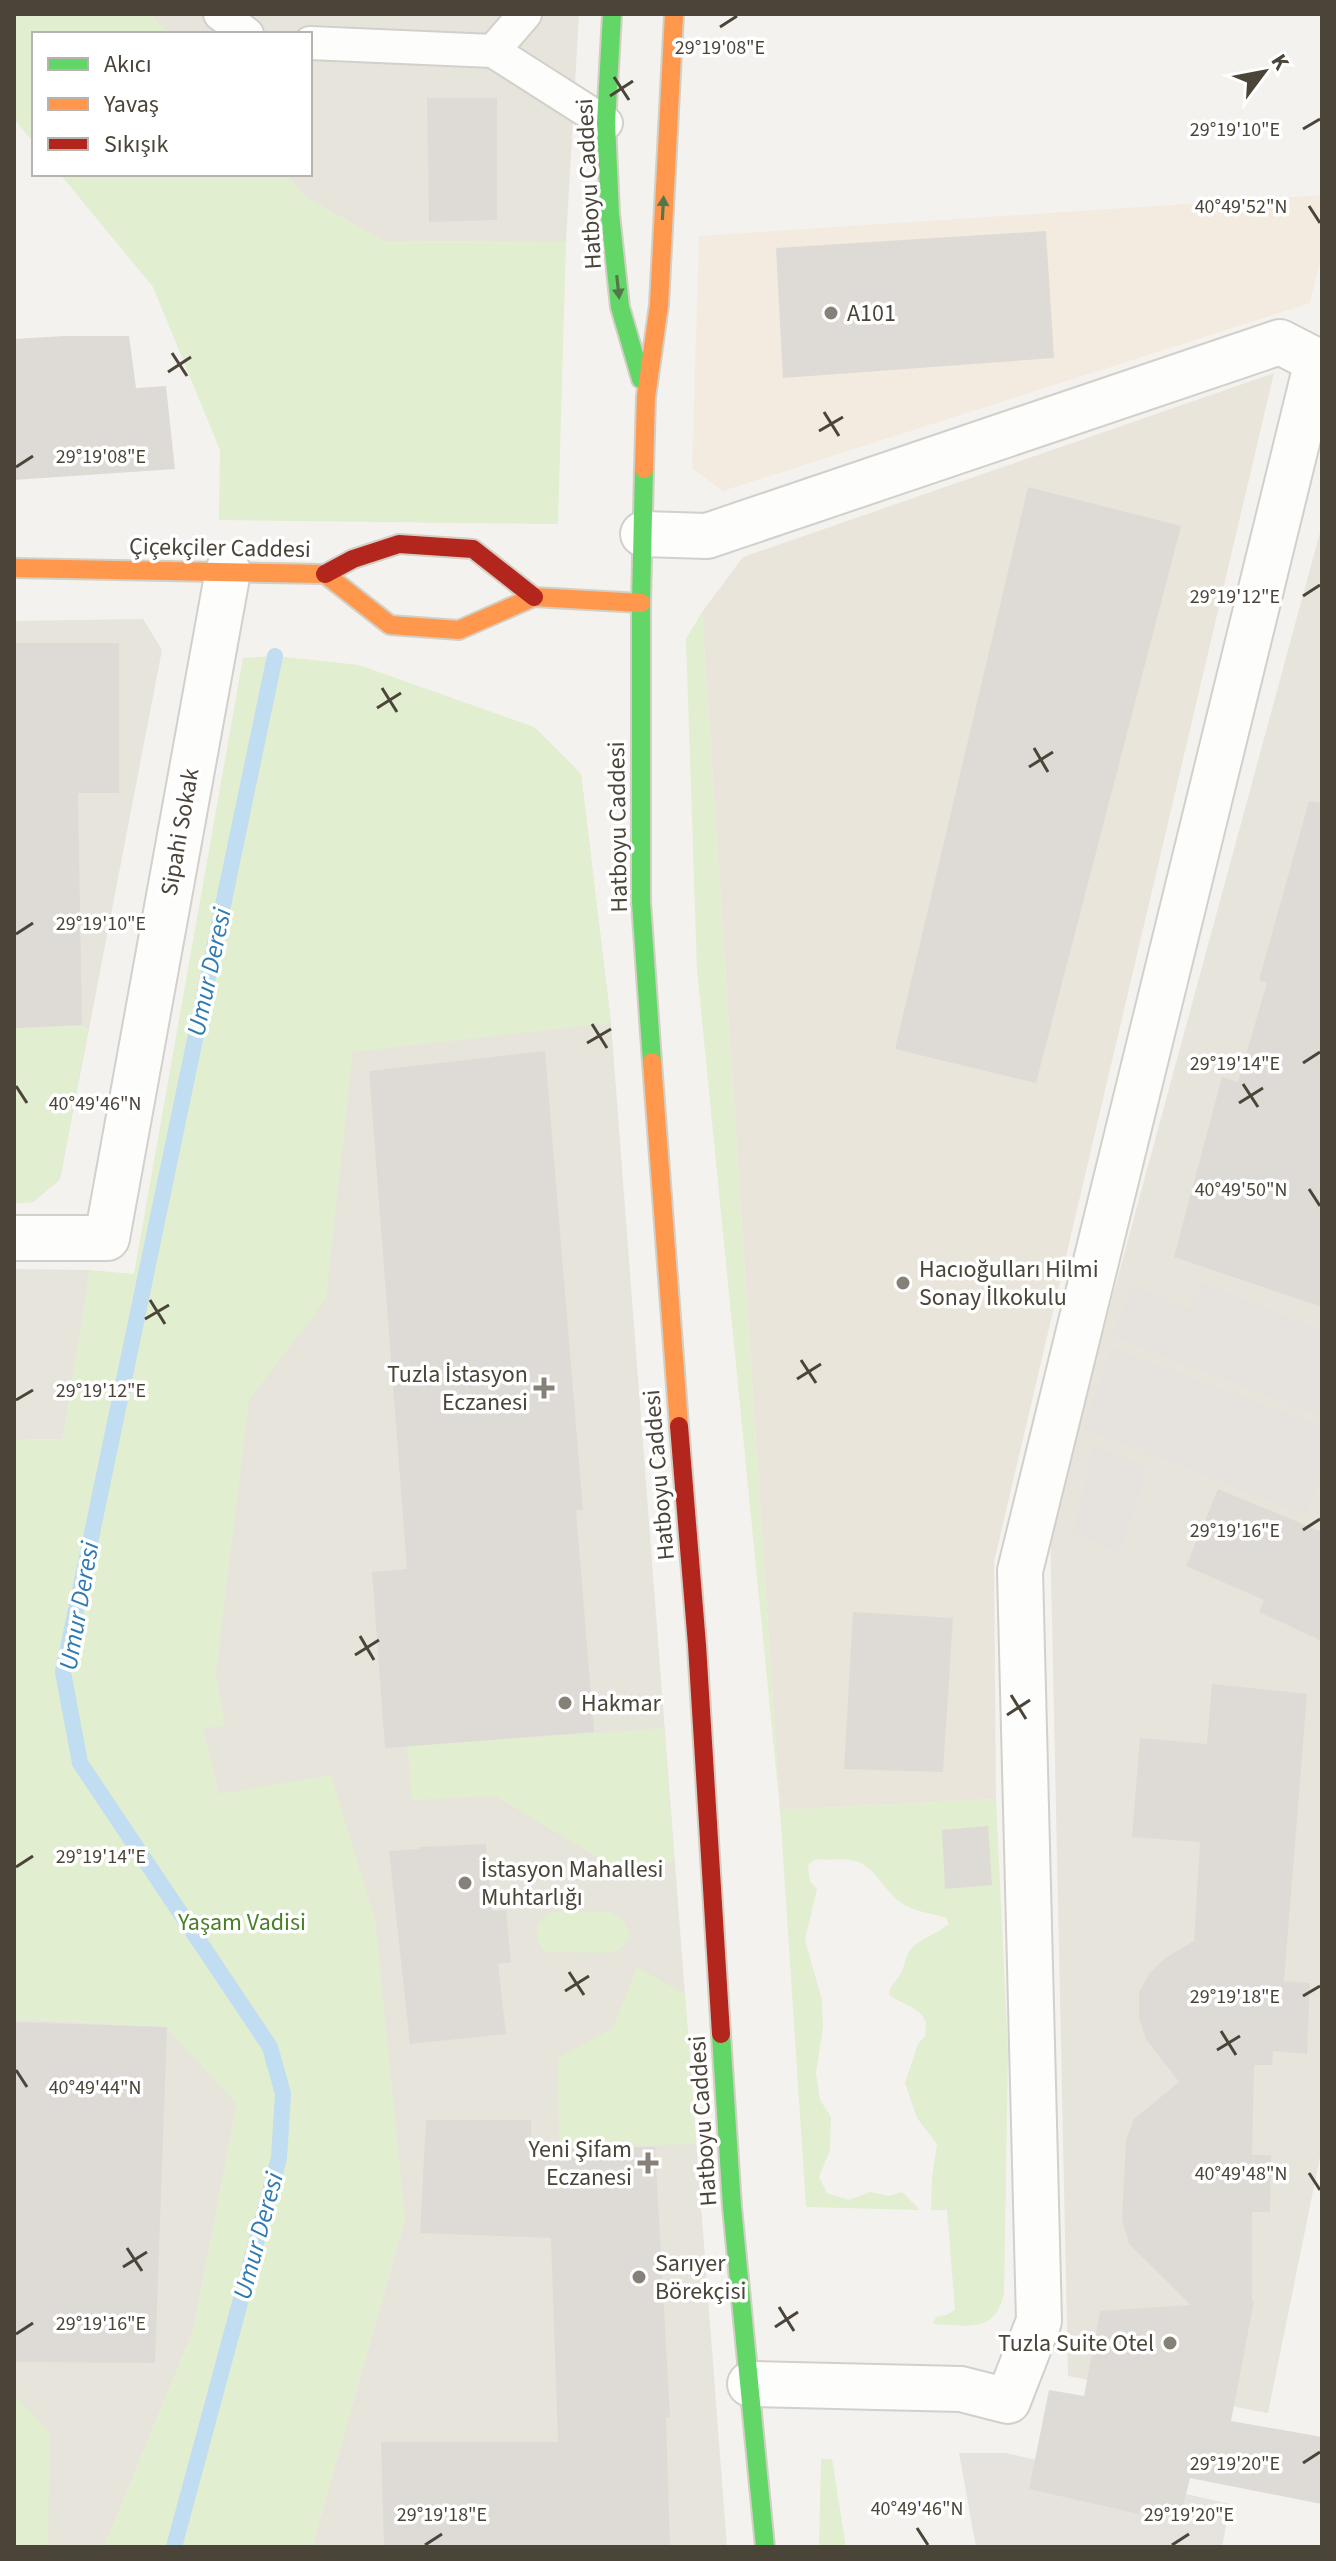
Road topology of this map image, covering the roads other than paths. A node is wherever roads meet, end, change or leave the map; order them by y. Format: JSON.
{"nodes":[{"id":1,"x":220,"y":14,"type":"edge"},
{"id":2,"x":525,"y":14,"type":"edge"},
{"id":3,"x":612,"y":14,"type":"edge"},
{"id":4,"x":674,"y":14,"type":"edge"},
{"id":5,"x":244,"y":32,"type":"edge"},
{"id":6,"x":312,"y":43,"type":"edge"},
{"id":7,"x":493,"y":51,"type":"junction"},
{"id":8,"x":606,"y":123,"type":"junction"},
{"id":9,"x":646,"y":397,"type":"junction"},
{"id":10,"x":643,"y":534,"type":"junction"},
{"id":11,"x":14,"y":568,"type":"edge"},
{"id":12,"x":228,"y":571,"type":"junction"},
{"id":13,"x":325,"y":574,"type":"junction"},
{"id":14,"x":534,"y":597,"type":"junction"},
{"id":15,"x":641,"y":603,"type":"junction"},
{"id":16,"x":14,"y":1238,"type":"edge"},
{"id":17,"x":750,"y":2384,"type":"junction"},
{"id":18,"x":765,"y":2547,"type":"edge"}],
"edges":[{"from":1,"to":5,"type":"lane"},
{"from":2,"to":7,"type":"lane"},
{"from":3,"to":8,"type":"main road","name":"Hatboyu Caddesi"},
{"from":9,"to":4,"type":"main road","name":"Hatboyu Caddesi","one_way":true},
{"from":6,"to":7,"type":"lane"},
{"from":7,"to":8,"type":"lane"},
{"from":8,"to":9,"type":"main road","name":"Hatboyu Caddesi","one_way":true},
{"from":9,"to":10,"type":"main road","name":"Hatboyu Caddesi"},
{"from":10,"to":15,"type":"main road","name":"Hatboyu Caddesi"},
{"from":10,"to":17,"type":"street"},
{"from":11,"to":12,"type":"main road","name":"Çiçekçiler Caddesi"},
{"from":12,"to":13,"type":"main road","name":"Çiçekçiler Caddesi"},
{"from":12,"to":16,"type":"street","name":"Sipahi Sokak"},
{"from":13,"to":14,"type":"main road"},
{"from":13,"to":14,"type":"main road","name":"Çiçekçiler Caddesi"},
{"from":14,"to":15,"type":"main road","name":"Çiçekçiler Caddesi"},
{"from":15,"to":17,"type":"main road","name":"Hatboyu Caddesi"},
{"from":17,"to":18,"type":"main road","name":"Hatboyu Caddesi"}]}
